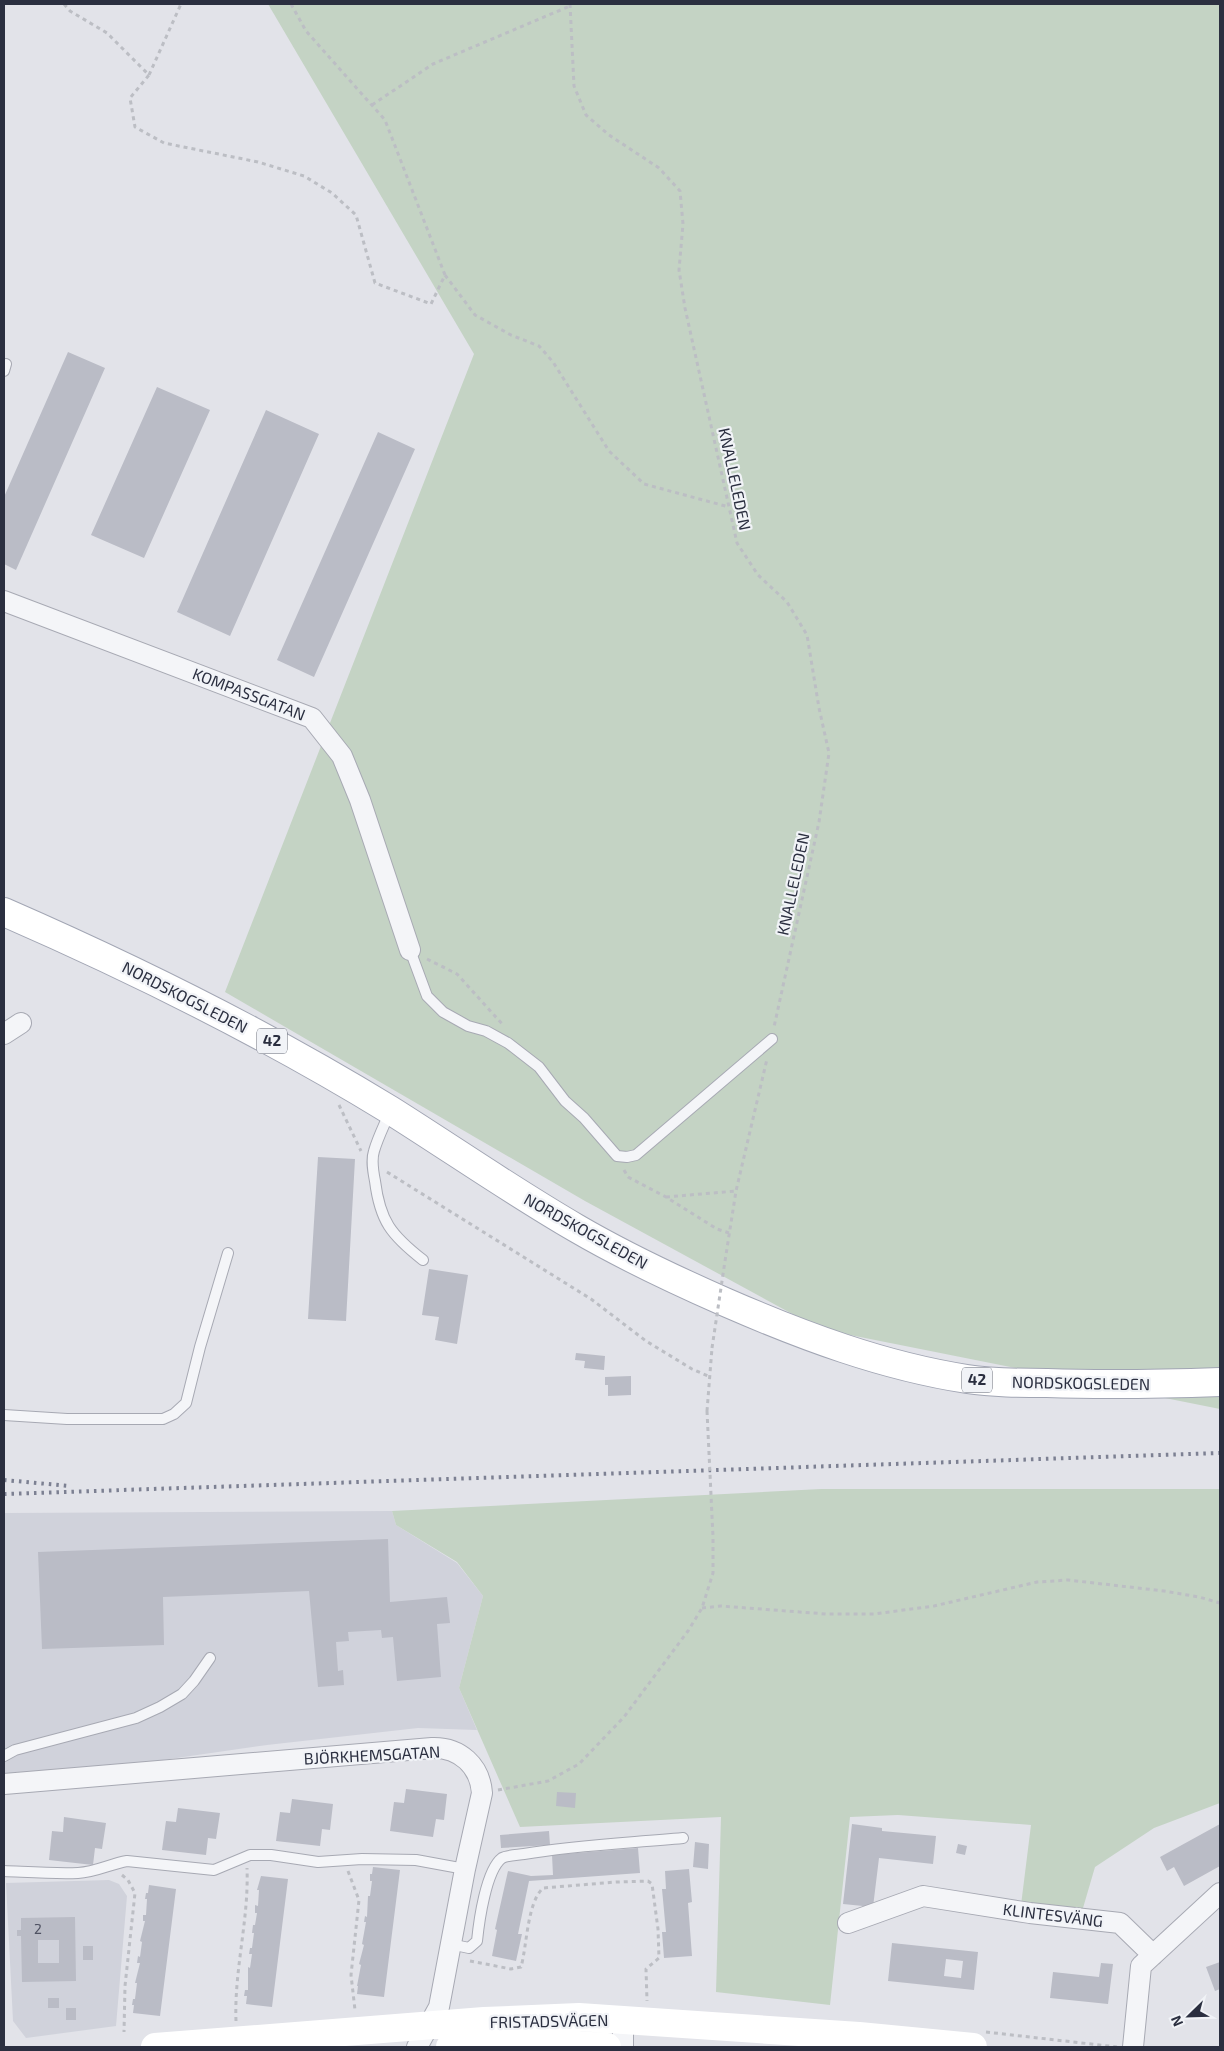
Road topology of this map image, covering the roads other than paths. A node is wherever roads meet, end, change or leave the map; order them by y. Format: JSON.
{"nodes":[{"id":1,"x":4,"y":601,"type":"edge"},
{"id":2,"x":4,"y":912,"type":"edge"},
{"id":3,"x":410,"y":950,"type":"joint"},
{"id":4,"x":21,"y":1023,"type":"dead end"},
{"id":5,"x":4,"y":1034,"type":"edge"},
{"id":6,"x":772,"y":1039,"type":"road end"},
{"id":7,"x":390,"y":1110,"type":"junction"},
{"id":8,"x":228,"y":1253,"type":"dead end"},
{"id":9,"x":423,"y":1260,"type":"dead end"},
{"id":10,"x":1220,"y":1382,"type":"edge"},
{"id":11,"x":4,"y":1415,"type":"edge"},
{"id":12,"x":210,"y":1658,"type":"dead end"},
{"id":13,"x":4,"y":1756,"type":"edge"},
{"id":14,"x":4,"y":1784,"type":"edge"},
{"id":15,"x":683,"y":1838,"type":"dead end"},
{"id":16,"x":465,"y":1869,"type":"junction"},
{"id":17,"x":4,"y":1871,"type":"edge"},
{"id":18,"x":1220,"y":1893,"type":"edge"},
{"id":19,"x":848,"y":1923,"type":"dead end"},
{"id":20,"x":449,"y":1951,"type":"junction"},
{"id":21,"x":1153,"y":1955,"type":"junction"},
{"id":22,"x":623,"y":2020,"type":"junction"},
{"id":23,"x":423,"y":2037,"type":"edge"},
{"id":24,"x":155,"y":2047,"type":"edge"},
{"id":25,"x":450,"y":2047,"type":"edge"},
{"id":26,"x":607,"y":2047,"type":"edge"},
{"id":27,"x":623,"y":2047,"type":"edge"},
{"id":28,"x":973,"y":2047,"type":"edge"},
{"id":29,"x":1133,"y":2047,"type":"edge"}],
"edges":[{"from":1,"to":3,"type":"street","name":"KOMPASSGATAN"},
{"from":2,"to":7,"type":"main road","name":"NORDSKOGSLEDEN","number":"42"},
{"from":3,"to":6,"type":"lane"},
{"from":4,"to":5,"type":"street"},
{"from":7,"to":9,"type":"lane"},
{"from":7,"to":10,"type":"main road","name":"NORDSKOGSLEDEN","number":"42"},
{"from":8,"to":11,"type":"lane"},
{"from":12,"to":13,"type":"lane"},
{"from":14,"to":16,"type":"street","name":"BJÖRKHEMSGATAN"},
{"from":15,"to":20,"type":"lane"},
{"from":16,"to":17,"type":"lane"},
{"from":16,"to":20,"type":"street","name":"BJÖRKHEMSGATAN"},
{"from":18,"to":21,"type":"street"},
{"from":19,"to":21,"type":"street","name":"KLINTESVÄNG"},
{"from":20,"to":23,"type":"street","name":"BJÖRKHEMSGATAN"},
{"from":21,"to":29,"type":"street"},
{"from":22,"to":23,"type":"main road","name":"FRISTADSVÄGEN"},
{"from":22,"to":27,"type":"street"},
{"from":22,"to":28,"type":"main road","name":"FRISTADSVÄGEN"},
{"from":23,"to":24,"type":"main road","name":"FRISTADSVÄGEN"},
{"from":25,"to":26,"type":"main road","name":"FRISTADSVÄGEN"}]}
